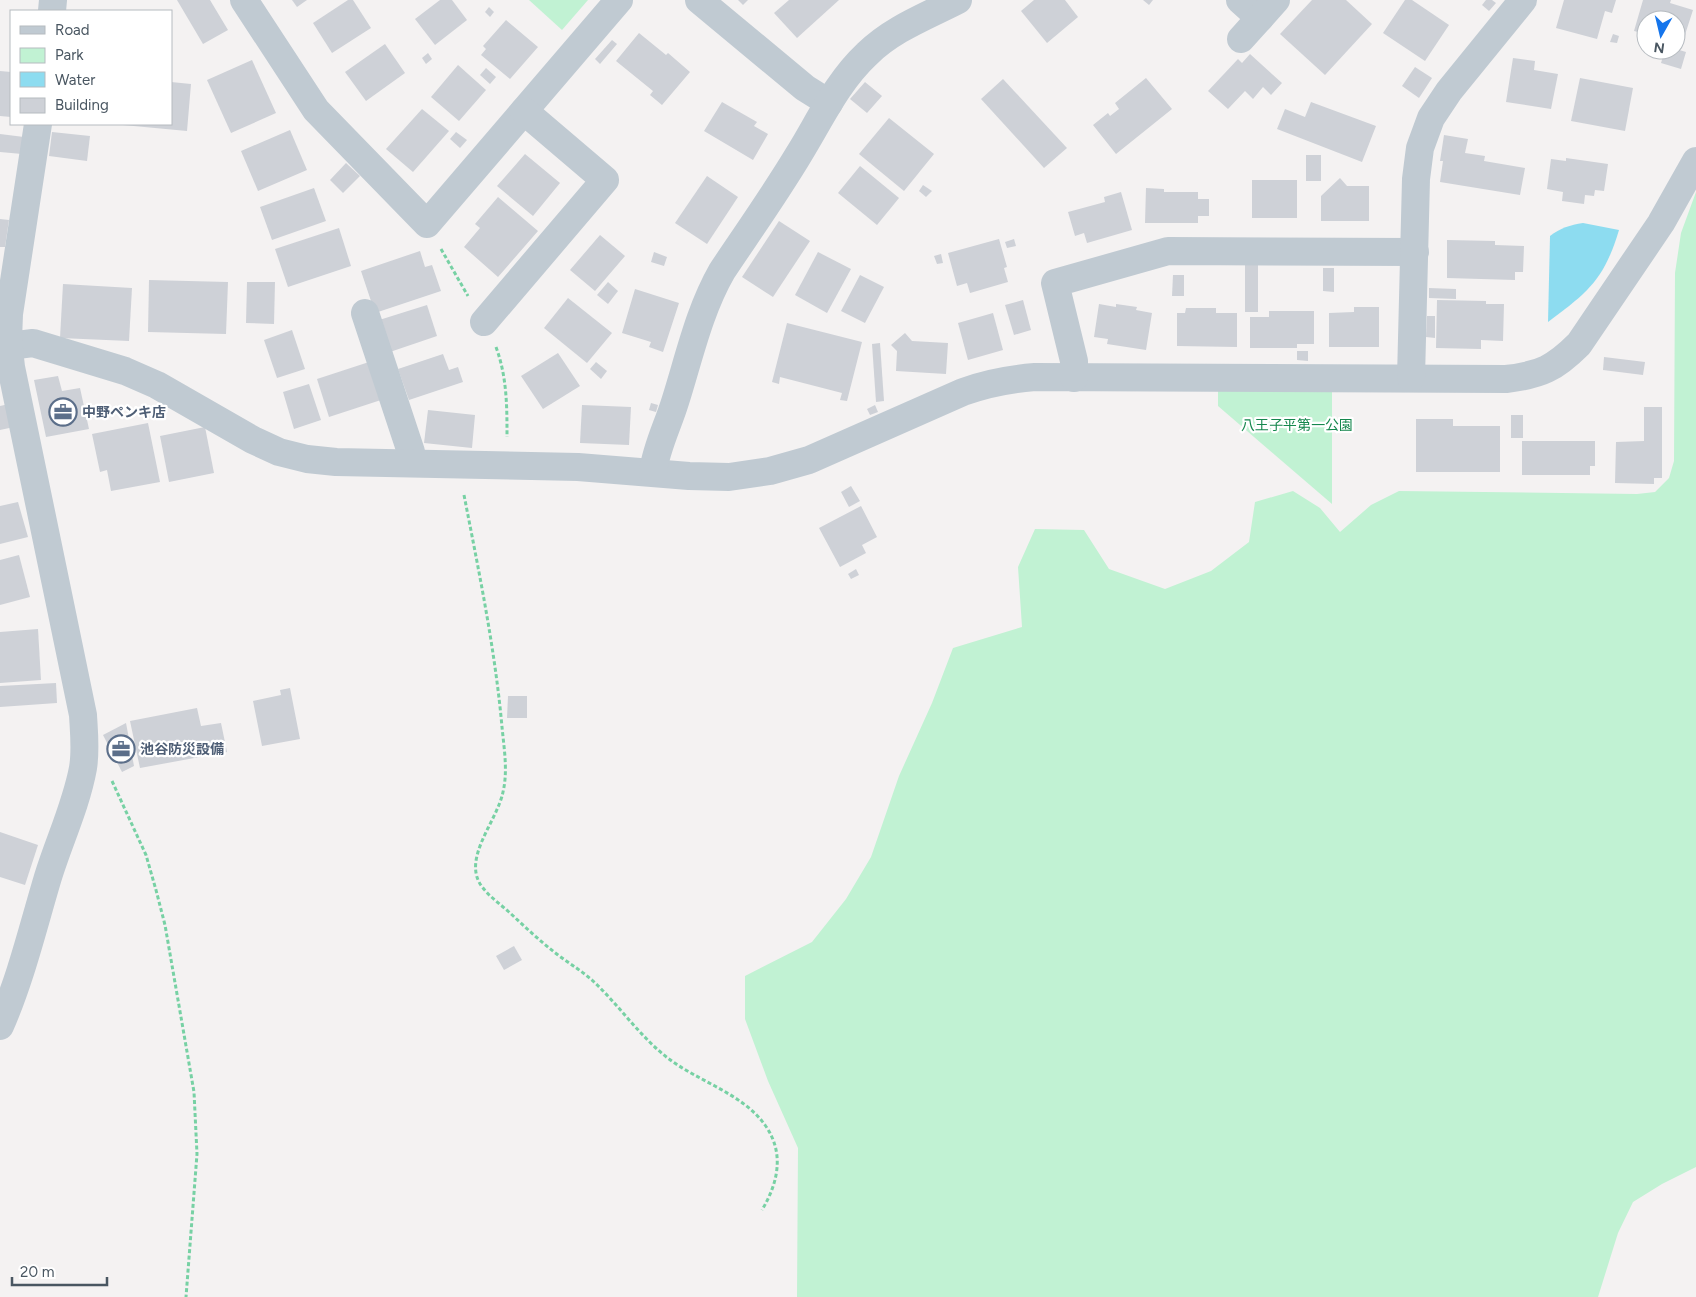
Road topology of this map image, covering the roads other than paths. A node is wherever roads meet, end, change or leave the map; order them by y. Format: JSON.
{"nodes":[{"id":1,"x":244,"y":0,"type":"edge"},
{"id":2,"x":619,"y":0,"type":"edge"},
{"id":3,"x":699,"y":0,"type":"edge"},
{"id":4,"x":958,"y":0,"type":"edge"},
{"id":5,"x":1240,"y":0,"type":"edge"},
{"id":6,"x":1523,"y":0,"type":"edge"},
{"id":7,"x":1268,"y":9,"type":"edge"},
{"id":8,"x":1241,"y":39,"type":"dead end"},
{"id":9,"x":829,"y":103,"type":"junction"},
{"id":10,"x":524,"y":111,"type":"junction"},
{"id":11,"x":38,"y":125,"type":"edge"},
{"id":12,"x":1696,"y":161,"type":"edge"},
{"id":13,"x":1415,"y":252,"type":"junction"},
{"id":14,"x":365,"y":313,"type":"dead end"},
{"id":15,"x":484,"y":322,"type":"dead end"},
{"id":16,"x":4,"y":338,"type":"edge"},
{"id":17,"x":1074,"y":378,"type":"junction"},
{"id":18,"x":1412,"y":378,"type":"junction"},
{"id":19,"x":410,"y":463,"type":"junction"},
{"id":20,"x":653,"y":472,"type":"junction"},
{"id":21,"x":0,"y":1026,"type":"edge"}],
"edges":[{"from":1,"to":10,"type":"street"},
{"from":2,"to":10,"type":"street"},
{"from":3,"to":9,"type":"street"},
{"from":4,"to":9,"type":"street"},
{"from":5,"to":7,"type":"street"},
{"from":6,"to":13,"type":"street"},
{"from":7,"to":8,"type":"street"},
{"from":9,"to":20,"type":"street"},
{"from":10,"to":15,"type":"street"},
{"from":11,"to":16,"type":"street"},
{"from":12,"to":18,"type":"street"},
{"from":13,"to":17,"type":"street"},
{"from":13,"to":18,"type":"street"},
{"from":14,"to":19,"type":"street"},
{"from":16,"to":19,"type":"street"},
{"from":16,"to":21,"type":"street"},
{"from":17,"to":18,"type":"street"},
{"from":17,"to":20,"type":"street"},
{"from":19,"to":20,"type":"street"}]}
